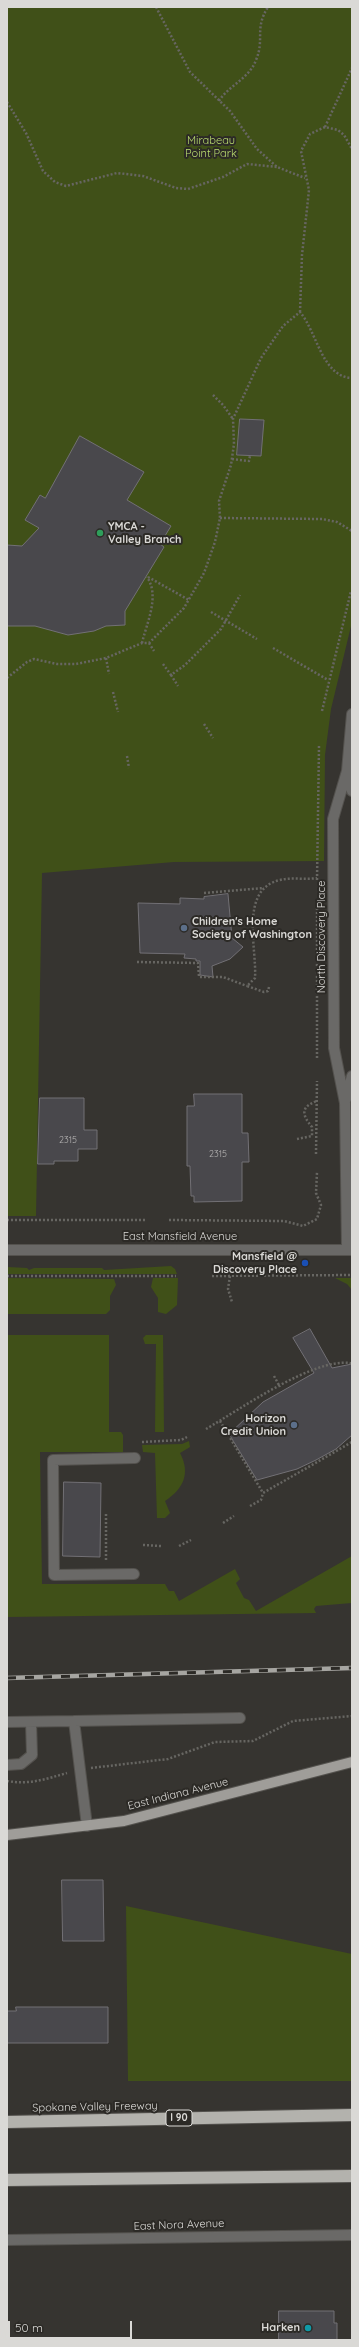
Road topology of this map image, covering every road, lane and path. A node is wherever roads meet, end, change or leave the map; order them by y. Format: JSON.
{"nodes":[{"id":1,"x":156,"y":7,"type":"edge"},
{"id":2,"x":268,"y":7,"type":"edge"},
{"id":3,"x":352,"y":68,"type":"edge"},
{"id":4,"x":219,"y":101,"type":"junction"},
{"id":5,"x":7,"y":102,"type":"edge"},
{"id":6,"x":325,"y":127,"type":"junction"},
{"id":7,"x":352,"y":149,"type":"edge"},
{"id":8,"x":277,"y":167,"type":"junction"},
{"id":9,"x":306,"y":178,"type":"junction"},
{"id":10,"x":300,"y":312,"type":"junction"},
{"id":11,"x":352,"y":378,"type":"edge"},
{"id":12,"x":213,"y":396,"type":"dead end"},
{"id":13,"x":233,"y":420,"type":"junction"},
{"id":14,"x":250,"y":456,"type":"dead end"},
{"id":15,"x":232,"y":459,"type":"junction"},
{"id":16,"x":220,"y":518,"type":"junction"},
{"id":17,"x":352,"y":531,"type":"edge"},
{"id":18,"x":351,"y":591,"type":"edge"},
{"id":19,"x":240,"y":595,"type":"dead end"},
{"id":20,"x":189,"y":600,"type":"junction"},
{"id":21,"x":211,"y":612,"type":"dead end"},
{"id":22,"x":225,"y":620,"type":"junction"},
{"id":23,"x":257,"y":639,"type":"dead end"},
{"id":24,"x":142,"y":643,"type":"junction"},
{"id":25,"x":149,"y":643,"type":"junction"},
{"id":26,"x":273,"y":648,"type":"dead end"},
{"id":27,"x":154,"y":651,"type":"dead end"},
{"id":28,"x":106,"y":658,"type":"junction"},
{"id":29,"x":163,"y":664,"type":"dead end"},
{"id":30,"x":109,"y":674,"type":"dead end"},
{"id":31,"x":171,"y":675,"type":"junction"},
{"id":32,"x":7,"y":678,"type":"edge"},
{"id":33,"x":328,"y":680,"type":"junction"},
{"id":34,"x":178,"y":686,"type":"dead end"},
{"id":35,"x":113,"y":692,"type":"dead end"},
{"id":36,"x":322,"y":711,"type":"dead end"},
{"id":37,"x":118,"y":712,"type":"dead end"},
{"id":38,"x":352,"y":714,"type":"edge"},
{"id":39,"x":204,"y":724,"type":"dead end"},
{"id":40,"x":213,"y":738,"type":"dead end"},
{"id":41,"x":319,"y":746,"type":"dead end"},
{"id":42,"x":127,"y":756,"type":"dead end"},
{"id":43,"x":130,"y":768,"type":"dead end"},
{"id":44,"x":347,"y":771,"type":"junction"},
{"id":45,"x":352,"y":791,"type":"edge"},
{"id":46,"x":264,"y":888,"type":"junction"},
{"id":47,"x":204,"y":893,"type":"dead end"},
{"id":48,"x":317,"y":902,"type":"dead end"},
{"id":49,"x":137,"y":962,"type":"dead end"},
{"id":50,"x":247,"y":986,"type":"junction"},
{"id":51,"x":269,"y":987,"type":"dead end"},
{"id":52,"x":317,"y":1058,"type":"dead end"},
{"id":53,"x":352,"y":1076,"type":"edge"},
{"id":54,"x":317,"y":1081,"type":"dead end"},
{"id":55,"x":317,"y":1101,"type":"junction"},
{"id":56,"x":345,"y":1103,"type":"junction"},
{"id":57,"x":317,"y":1135,"type":"junction"},
{"id":58,"x":312,"y":1136,"type":"junction"},
{"id":59,"x":297,"y":1139,"type":"dead end"},
{"id":60,"x":316,"y":1154,"type":"dead end"},
{"id":61,"x":316,"y":1172,"type":"dead end"},
{"id":62,"x":7,"y":1220,"type":"edge"},
{"id":63,"x":146,"y":1220,"type":"dead end"},
{"id":64,"x":169,"y":1220,"type":"dead end"},
{"id":65,"x":7,"y":1250,"type":"edge"},
{"id":66,"x":349,"y":1250,"type":"edge"},
{"id":67,"x":352,"y":1275,"type":"edge"},
{"id":68,"x":7,"y":1276,"type":"edge"},
{"id":69,"x":176,"y":1276,"type":"dead end"},
{"id":70,"x":212,"y":1276,"type":"dead end"},
{"id":71,"x":230,"y":1276,"type":"junction"},
{"id":72,"x":232,"y":1302,"type":"dead end"},
{"id":73,"x":352,"y":1366,"type":"edge"},
{"id":74,"x":274,"y":1376,"type":"dead end"},
{"id":75,"x":280,"y":1387,"type":"junction"},
{"id":76,"x":220,"y":1421,"type":"junction"},
{"id":77,"x":206,"y":1429,"type":"dead end"},
{"id":78,"x":187,"y":1437,"type":"dead end"},
{"id":79,"x":142,"y":1442,"type":"dead end"},
{"id":80,"x":352,"y":1442,"type":"edge"},
{"id":81,"x":136,"y":1458,"type":"dead end"},
{"id":82,"x":263,"y":1494,"type":"junction"},
{"id":83,"x":250,"y":1506,"type":"dead end"},
{"id":84,"x":106,"y":1514,"type":"dead end"},
{"id":85,"x":234,"y":1516,"type":"dead end"},
{"id":86,"x":223,"y":1523,"type":"dead end"},
{"id":87,"x":191,"y":1540,"type":"dead end"},
{"id":88,"x":144,"y":1545,"type":"dead end"},
{"id":89,"x":161,"y":1546,"type":"dead end"},
{"id":90,"x":179,"y":1546,"type":"dead end"},
{"id":91,"x":106,"y":1560,"type":"dead end"},
{"id":92,"x":134,"y":1574,"type":"dead end"},
{"id":93,"x":352,"y":1716,"type":"edge"},
{"id":94,"x":240,"y":1718,"type":"dead end"},
{"id":95,"x":74,"y":1721,"type":"junction"},
{"id":96,"x":7,"y":1722,"type":"edge"},
{"id":97,"x":31,"y":1722,"type":"junction"},
{"id":98,"x":352,"y":1762,"type":"edge"},
{"id":99,"x":7,"y":1765,"type":"edge"},
{"id":100,"x":80,"y":1770,"type":"junction"},
{"id":101,"x":7,"y":1780,"type":"edge"},
{"id":102,"x":87,"y":1826,"type":"junction"},
{"id":103,"x":7,"y":1835,"type":"edge"},
{"id":104,"x":352,"y":2115,"type":"edge"},
{"id":105,"x":7,"y":2122,"type":"edge"},
{"id":106,"x":352,"y":2176,"type":"edge"},
{"id":107,"x":7,"y":2180,"type":"edge"},
{"id":108,"x":352,"y":2235,"type":"edge"},
{"id":109,"x":7,"y":2240,"type":"edge"}],
"edges":[{"from":1,"to":4,"type":"path"},
{"from":2,"to":4,"type":"path"},
{"from":3,"to":6,"type":"path"},
{"from":4,"to":8,"type":"path"},
{"from":5,"to":8,"type":"path"},
{"from":6,"to":7,"type":"path"},
{"from":6,"to":9,"type":"path"},
{"from":8,"to":9,"type":"path"},
{"from":9,"to":10,"type":"path"},
{"from":10,"to":11,"type":"path"},
{"from":10,"to":13,"type":"path"},
{"from":12,"to":13,"type":"path"},
{"from":13,"to":15,"type":"path"},
{"from":14,"to":15,"type":"path"},
{"from":15,"to":16,"type":"path"},
{"from":16,"to":17,"type":"path"},
{"from":16,"to":20,"type":"path"},
{"from":18,"to":33,"type":"path"},
{"from":19,"to":22,"type":"path"},
{"from":20,"to":24,"type":"path"},
{"from":20,"to":25,"type":"path"},
{"from":21,"to":22,"type":"path"},
{"from":22,"to":23,"type":"path"},
{"from":22,"to":31,"type":"path"},
{"from":24,"to":25,"type":"path"},
{"from":24,"to":28,"type":"path"},
{"from":25,"to":27,"type":"path"},
{"from":26,"to":33,"type":"path"},
{"from":28,"to":30,"type":"path"},
{"from":28,"to":32,"type":"path"},
{"from":29,"to":31,"type":"path"},
{"from":31,"to":34,"type":"path"},
{"from":33,"to":36,"type":"path"},
{"from":35,"to":37,"type":"path"},
{"from":38,"to":44,"type":"street","name":"North Discovery Place"},
{"from":39,"to":40,"type":"path"},
{"from":41,"to":46,"type":"path"},
{"from":42,"to":43,"type":"path"},
{"from":44,"to":45,"type":"street","name":"North Discovery Place"},
{"from":44,"to":56,"type":"street","name":"North Discovery Place"},
{"from":46,"to":47,"type":"path"},
{"from":46,"to":50,"type":"path"},
{"from":48,"to":52,"type":"path"},
{"from":49,"to":50,"type":"path"},
{"from":50,"to":51,"type":"path"},
{"from":53,"to":56,"type":"street","name":"North Discovery Place"},
{"from":54,"to":55,"type":"path"},
{"from":55,"to":57,"type":"path"},
{"from":55,"to":58,"type":"path"},
{"from":56,"to":66,"type":"street","name":"North Discovery Place"},
{"from":57,"to":58,"type":"path"},
{"from":57,"to":60,"type":"path"},
{"from":58,"to":59,"type":"path"},
{"from":61,"to":64,"type":"path"},
{"from":62,"to":63,"type":"path"},
{"from":65,"to":66,"type":"street","name":"East Mansfield Avenue"},
{"from":67,"to":71,"type":"path"},
{"from":68,"to":69,"type":"path"},
{"from":70,"to":71,"type":"path"},
{"from":71,"to":72,"type":"path"},
{"from":73,"to":75,"type":"path"},
{"from":74,"to":75,"type":"path"},
{"from":75,"to":76,"type":"path"},
{"from":76,"to":77,"type":"path"},
{"from":76,"to":82,"type":"path"},
{"from":78,"to":79,"type":"path"},
{"from":80,"to":82,"type":"path"},
{"from":81,"to":92,"type":"street"},
{"from":82,"to":83,"type":"path"},
{"from":84,"to":91,"type":"path"},
{"from":85,"to":86,"type":"path"},
{"from":87,"to":90,"type":"path"},
{"from":88,"to":89,"type":"path"},
{"from":93,"to":100,"type":"path"},
{"from":94,"to":95,"type":"street"},
{"from":95,"to":97,"type":"street"},
{"from":95,"to":100,"type":"street"},
{"from":96,"to":97,"type":"street"},
{"from":97,"to":99,"type":"street"},
{"from":98,"to":102,"type":"main road","name":"East Indiana Avenue"},
{"from":100,"to":101,"type":"path"},
{"from":100,"to":102,"type":"street"},
{"from":102,"to":103,"type":"main road","name":"East Indiana Avenue"},
{"from":104,"to":105,"type":"highway","name":"Spokane Valley Freeway","number":"I 90"},
{"from":106,"to":107,"type":"highway"},
{"from":108,"to":109,"type":"street","name":"East Nora Avenue"}]}
